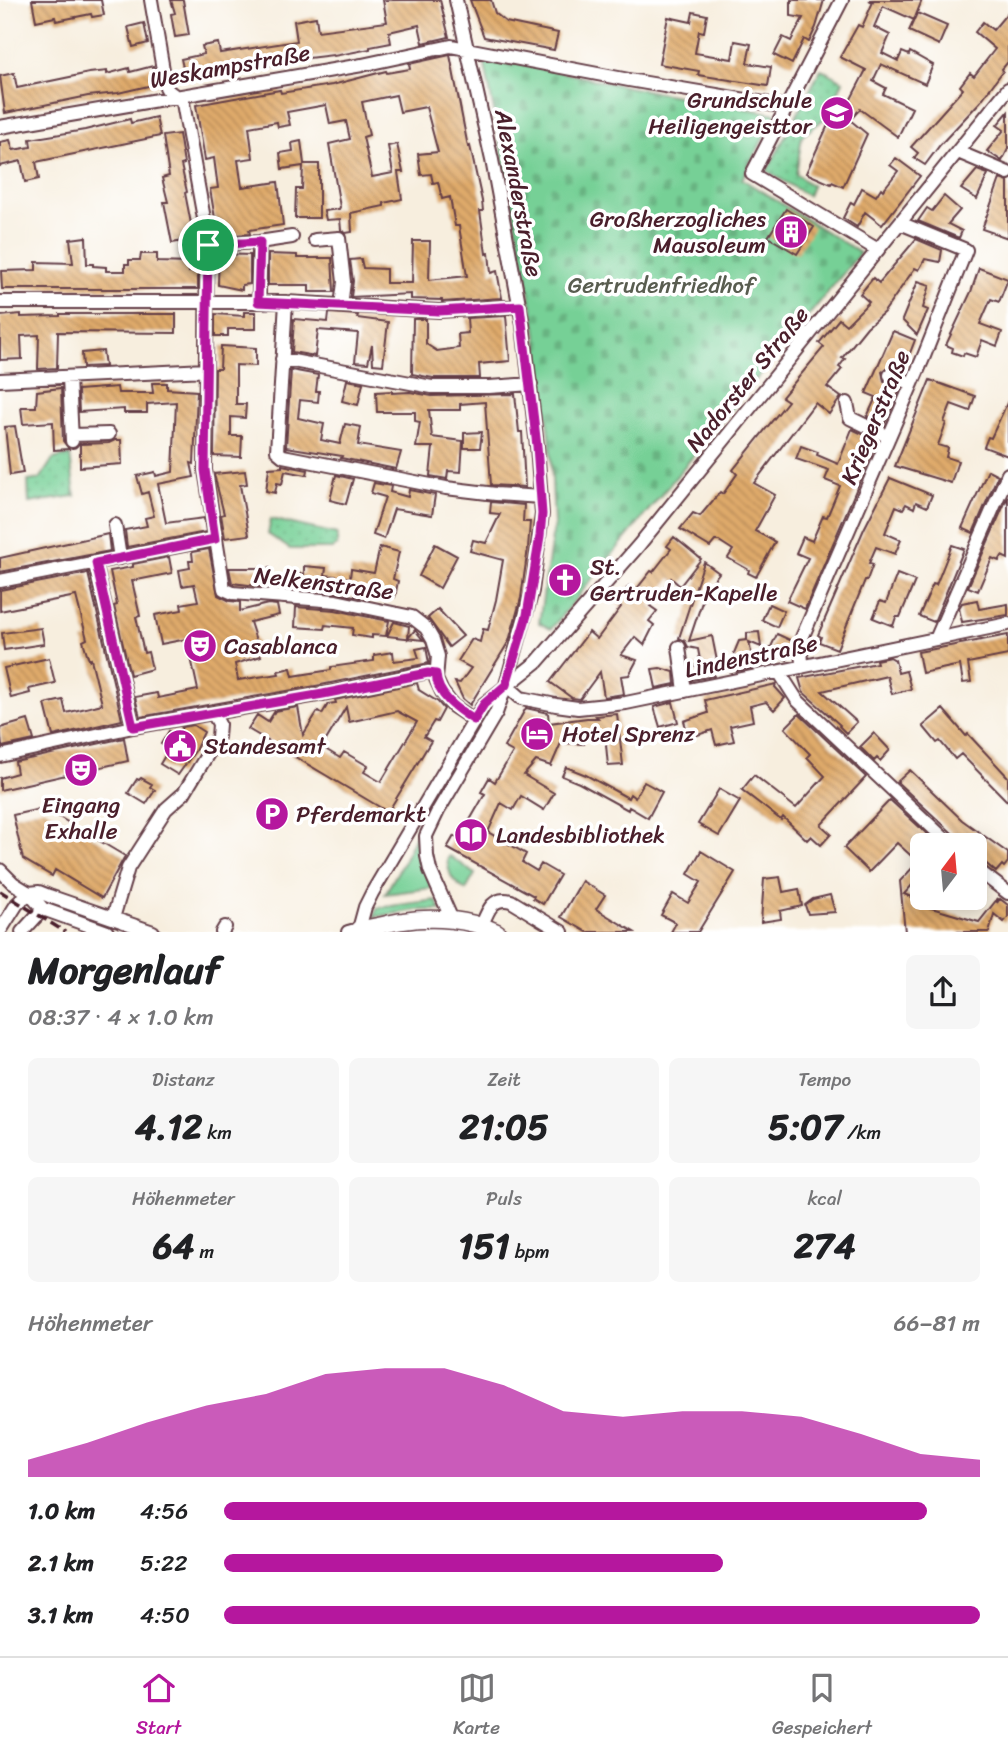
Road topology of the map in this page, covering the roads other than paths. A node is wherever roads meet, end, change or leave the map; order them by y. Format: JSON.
{"nodes":[{"id":1,"x":151,"y":0,"type":"edge"},
{"id":2,"x":456,"y":0,"type":"edge"},
{"id":3,"x":842,"y":0,"type":"edge"},
{"id":4,"x":466,"y":48,"type":"junction"},
{"id":5,"x":1008,"y":89,"type":"edge"},
{"id":6,"x":177,"y":96,"type":"junction"},
{"id":7,"x":787,"y":107,"type":"junction"},
{"id":8,"x":0,"y":127,"type":"edge"},
{"id":9,"x":958,"y":152,"type":"junction"},
{"id":10,"x":1008,"y":173,"type":"edge"},
{"id":11,"x":900,"y":223,"type":"junction"},
{"id":12,"x":292,"y":237,"type":"dead end"},
{"id":13,"x":315,"y":240,"type":"dead end"},
{"id":14,"x":260,"y":242,"type":"junction"},
{"id":15,"x":208,"y":245,"type":"junction"},
{"id":16,"x":878,"y":250,"type":"junction"},
{"id":17,"x":0,"y":302,"type":"edge"},
{"id":18,"x":207,"y":302,"type":"junction"},
{"id":19,"x":258,"y":302,"type":"junction"},
{"id":20,"x":286,"y":302,"type":"junction"},
{"id":21,"x":341,"y":306,"type":"junction"},
{"id":22,"x":520,"y":306,"type":"junction"},
{"id":23,"x":282,"y":359,"type":"junction"},
{"id":24,"x":206,"y":370,"type":"junction"},
{"id":25,"x":890,"y":375,"type":"dead end"},
{"id":26,"x":69,"y":377,"type":"junction"},
{"id":27,"x":0,"y":380,"type":"edge"},
{"id":28,"x":531,"y":384,"type":"junction"},
{"id":29,"x":912,"y":384,"type":"junction"},
{"id":30,"x":847,"y":403,"type":"dead end"},
{"id":31,"x":109,"y":434,"type":"dead end"},
{"id":32,"x":890,"y":437,"type":"junction"},
{"id":33,"x":1008,"y":474,"type":"edge"},
{"id":34,"x":535,"y":497,"type":"junction"},
{"id":35,"x":115,"y":525,"type":"dead end"},
{"id":36,"x":215,"y":539,"type":"junction"},
{"id":37,"x":120,"y":558,"type":"junction"},
{"id":38,"x":96,"y":563,"type":"junction"},
{"id":39,"x":0,"y":582,"type":"edge"},
{"id":40,"x":1008,"y":624,"type":"edge"},
{"id":41,"x":937,"y":637,"type":"junction"},
{"id":42,"x":679,"y":647,"type":"dead end"},
{"id":43,"x":802,"y":667,"type":"junction"},
{"id":44,"x":779,"y":672,"type":"junction"},
{"id":45,"x":436,"y":674,"type":"junction"},
{"id":46,"x":506,"y":685,"type":"junction"},
{"id":47,"x":685,"y":691,"type":"junction"},
{"id":48,"x":213,"y":713,"type":"junction"},
{"id":49,"x":474,"y":720,"type":"junction"},
{"id":50,"x":133,"y":727,"type":"junction"},
{"id":51,"x":0,"y":756,"type":"edge"},
{"id":52,"x":938,"y":833,"type":"edge"},
{"id":53,"x":0,"y":870,"type":"edge"},
{"id":54,"x":987,"y":877,"type":"edge"},
{"id":55,"x":29,"y":893,"type":"junction"},
{"id":56,"x":1008,"y":893,"type":"edge"},
{"id":57,"x":43,"y":909,"type":"junction"},
{"id":58,"x":113,"y":918,"type":"junction"},
{"id":59,"x":547,"y":920,"type":"junction"},
{"id":60,"x":2,"y":924,"type":"edge"},
{"id":61,"x":482,"y":925,"type":"junction"},
{"id":62,"x":454,"y":926,"type":"edge"},
{"id":63,"x":355,"y":931,"type":"edge"},
{"id":64,"x":22,"y":932,"type":"edge"},
{"id":65,"x":107,"y":932,"type":"edge"},
{"id":66,"x":153,"y":932,"type":"edge"},
{"id":67,"x":497,"y":932,"type":"edge"},
{"id":68,"x":533,"y":932,"type":"edge"},
{"id":69,"x":562,"y":932,"type":"edge"}],
"edges":[{"from":1,"to":6,"type":"street","name":"Nelkenstraße"},
{"from":2,"to":4,"type":"street","name":"Alexanderstraße"},
{"from":3,"to":7,"type":"street"},
{"from":4,"to":6,"type":"street","name":"Weskampstraße"},
{"from":4,"to":7,"type":"street","name":"Weskampstraße"},
{"from":4,"to":22,"type":"street","name":"Alexanderstraße"},
{"from":5,"to":9,"type":"street","name":"Nadorster Straße"},
{"from":6,"to":8,"type":"street","name":"Weskampstraße"},
{"from":6,"to":15,"type":"street","name":"Nelkenstraße"},
{"from":7,"to":16,"type":"street"},
{"from":9,"to":10,"type":"street"},
{"from":9,"to":11,"type":"street","name":"Nadorster Straße"},
{"from":11,"to":16,"type":"street","name":"Nadorster Straße"},
{"from":11,"to":29,"type":"street","name":"Kriegerstraße"},
{"from":12,"to":14,"type":"street"},
{"from":13,"to":21,"type":"street"},
{"from":14,"to":15,"type":"street"},
{"from":14,"to":19,"type":"street"},
{"from":15,"to":18,"type":"street","name":"Nelkenstraße"},
{"from":16,"to":46,"type":"street","name":"Nadorster Straße"},
{"from":17,"to":18,"type":"street"},
{"from":18,"to":19,"type":"street"},
{"from":18,"to":24,"type":"street","name":"Nelkenstraße"},
{"from":19,"to":20,"type":"street"},
{"from":20,"to":21,"type":"street"},
{"from":20,"to":23,"type":"street"},
{"from":21,"to":22,"type":"street"},
{"from":22,"to":28,"type":"street","name":"Alexanderstraße"},
{"from":23,"to":28,"type":"street"},
{"from":23,"to":34,"type":"street"},
{"from":24,"to":26,"type":"street"},
{"from":24,"to":36,"type":"street","name":"Nelkenstraße"},
{"from":25,"to":29,"type":"street"},
{"from":26,"to":27,"type":"street"},
{"from":26,"to":31,"type":"street"},
{"from":28,"to":34,"type":"street","name":"Alexanderstraße"},
{"from":29,"to":32,"type":"street","name":"Kriegerstraße"},
{"from":30,"to":32,"type":"street"},
{"from":32,"to":43,"type":"street","name":"Kriegerstraße"},
{"from":33,"to":41,"type":"street"},
{"from":34,"to":46,"type":"street","name":"Alexanderstraße"},
{"from":35,"to":37,"type":"street"},
{"from":36,"to":37,"type":"street"},
{"from":36,"to":45,"type":"street","name":"Nelkenstraße"},
{"from":37,"to":38,"type":"street"},
{"from":38,"to":39,"type":"street"},
{"from":38,"to":50,"type":"street"},
{"from":40,"to":41,"type":"street","name":"Lindenstraße"},
{"from":41,"to":43,"type":"street","name":"Lindenstraße"},
{"from":42,"to":47,"type":"street"},
{"from":43,"to":44,"type":"street","name":"Lindenstraße"},
{"from":44,"to":47,"type":"street","name":"Lindenstraße"},
{"from":44,"to":52,"type":"street"},
{"from":45,"to":48,"type":"street"},
{"from":45,"to":49,"type":"street","name":"Nelkenstraße"},
{"from":46,"to":47,"type":"street","name":"Lindenstraße"},
{"from":46,"to":49,"type":"street","name":"Nadorster Straße"},
{"from":46,"to":62,"type":"street","name":"Alexanderstraße"},
{"from":48,"to":50,"type":"street"},
{"from":48,"to":58,"type":"street"},
{"from":49,"to":63,"type":"street","name":"Nadorster Straße"},
{"from":50,"to":51,"type":"street"},
{"from":53,"to":55,"type":"street"},
{"from":54,"to":56,"type":"street"},
{"from":55,"to":57,"type":"street"},
{"from":55,"to":58,"type":"street"},
{"from":55,"to":60,"type":"street"},
{"from":57,"to":64,"type":"street"},
{"from":57,"to":65,"type":"street"},
{"from":58,"to":66,"type":"street"},
{"from":59,"to":61,"type":"street"},
{"from":59,"to":68,"type":"street"},
{"from":59,"to":69,"type":"street"},
{"from":61,"to":62,"type":"main road"},
{"from":61,"to":67,"type":"main road"},
{"from":62,"to":63,"type":"main road"}]}
